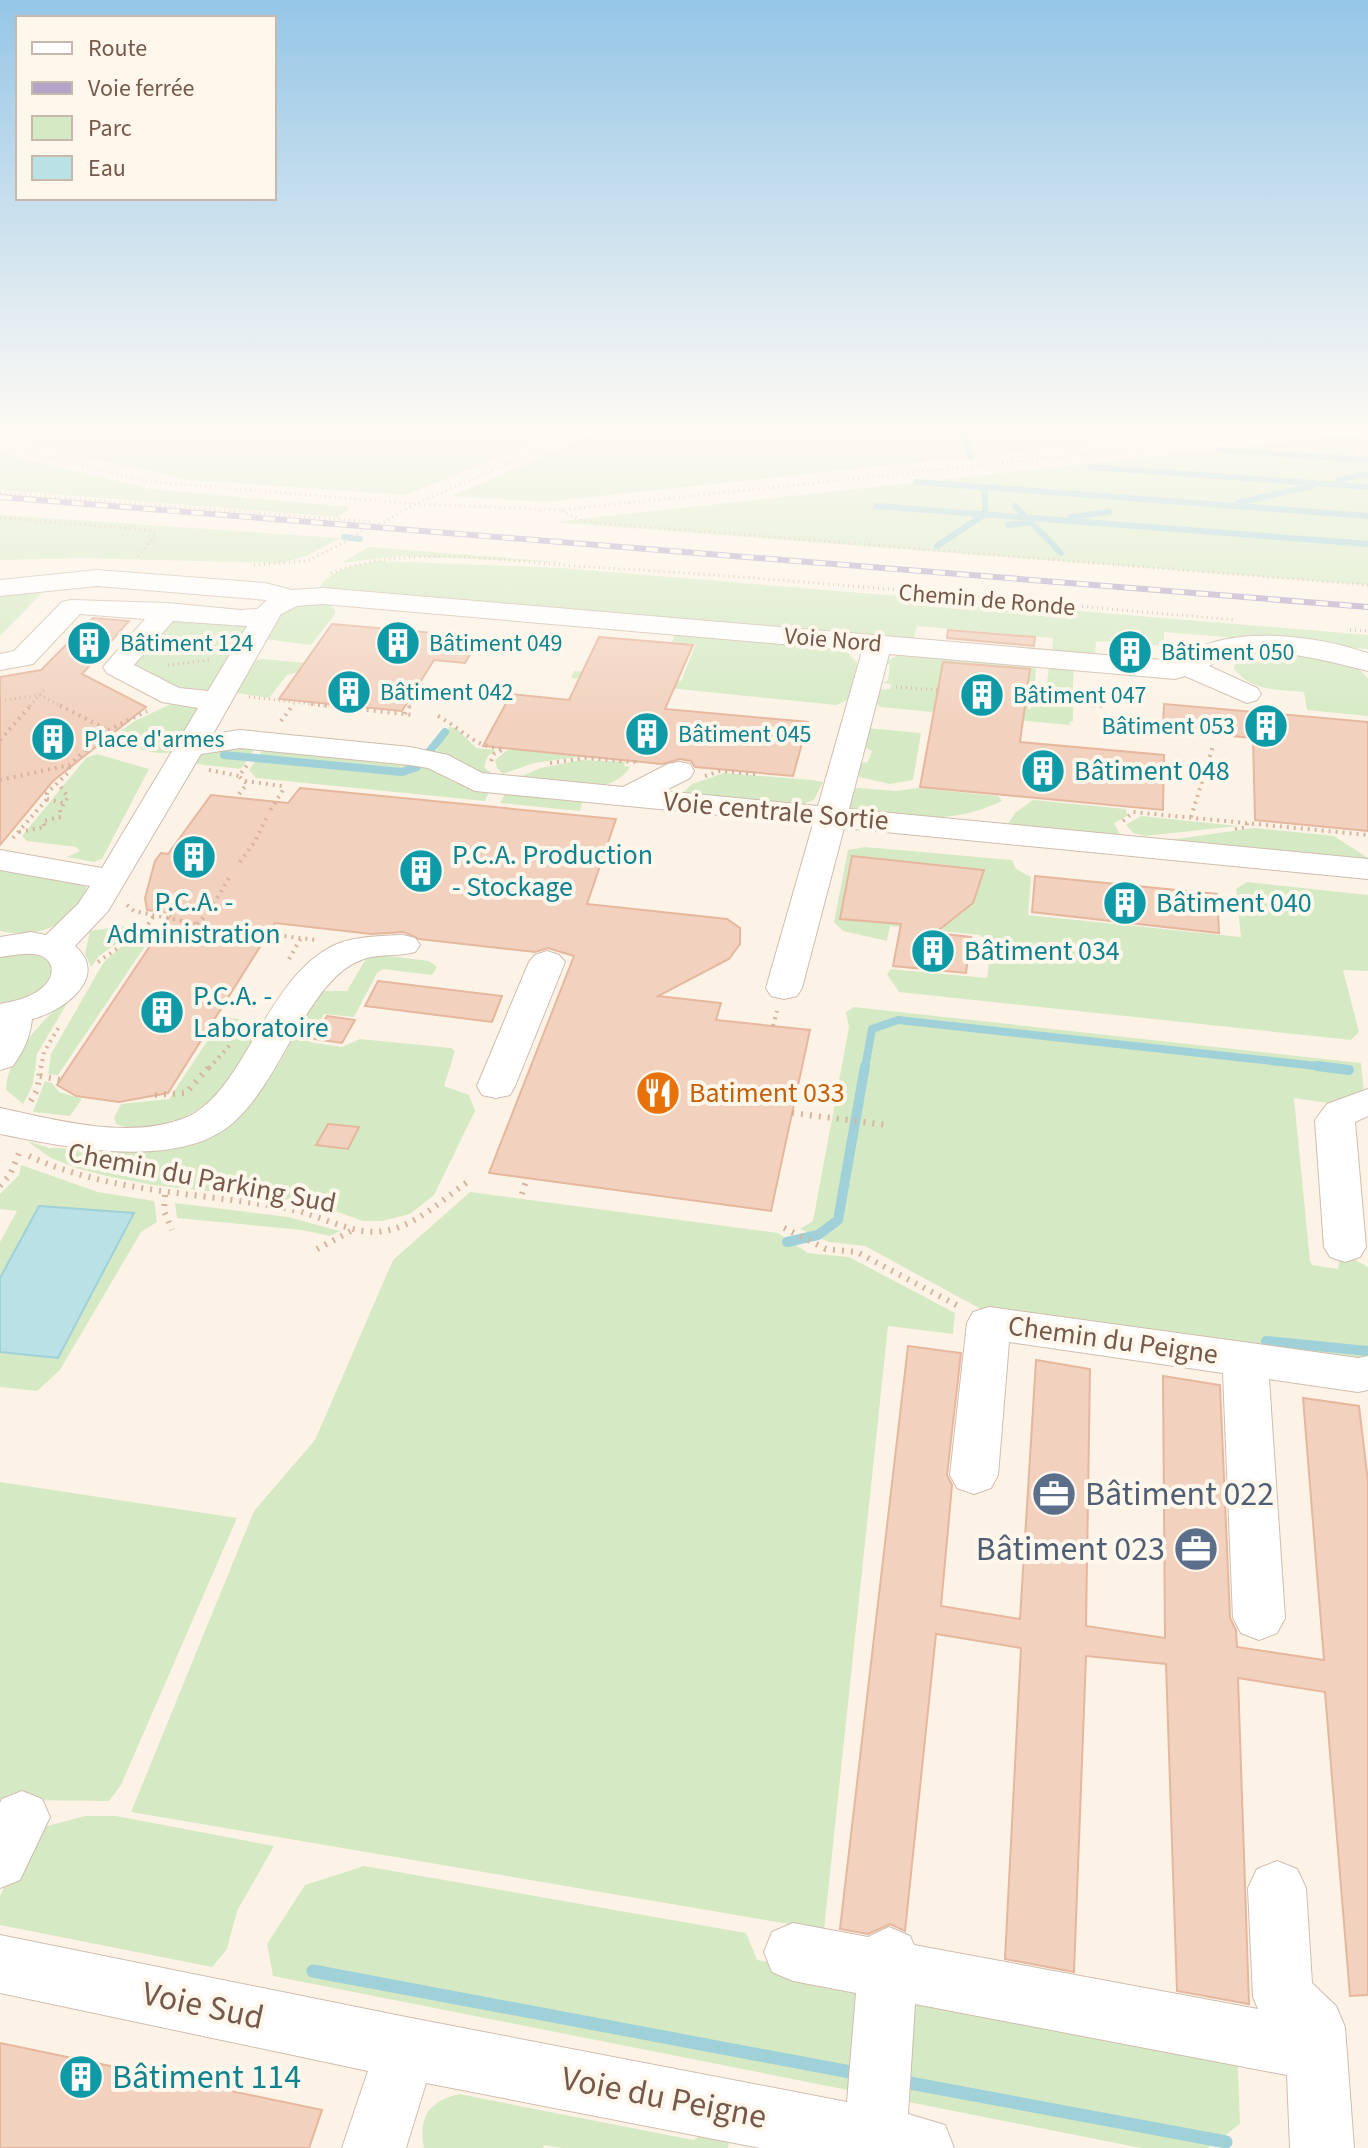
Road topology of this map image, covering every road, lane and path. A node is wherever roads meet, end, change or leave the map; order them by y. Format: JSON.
{"nodes":[{"id":1,"x":89,"y":525,"type":"edge"},
{"id":2,"x":372,"y":525,"type":"edge"},
{"id":3,"x":627,"y":525,"type":"edge"},
{"id":4,"x":148,"y":560,"type":"dead end"},
{"id":5,"x":251,"y":564,"type":"dead end"},
{"id":6,"x":1368,"y":585,"type":"edge"},
{"id":7,"x":0,"y":588,"type":"edge"},
{"id":8,"x":291,"y":598,"type":"junction"},
{"id":9,"x":167,"y":611,"type":"junction"},
{"id":10,"x":266,"y":616,"type":"junction"},
{"id":11,"x":1248,"y":621,"type":"dead end"},
{"id":12,"x":1338,"y":629,"type":"dead end"},
{"id":13,"x":1368,"y":631,"type":"edge"},
{"id":14,"x":878,"y":644,"type":"junction"},
{"id":15,"x":213,"y":660,"type":"dead end"},
{"id":16,"x":0,"y":662,"type":"edge"},
{"id":17,"x":1368,"y":663,"type":"edge"},
{"id":18,"x":162,"y":664,"type":"dead end"},
{"id":19,"x":1190,"y":668,"type":"junction"},
{"id":20,"x":425,"y":682,"type":"dead end"},
{"id":21,"x":867,"y":684,"type":"junction"},
{"id":22,"x":45,"y":689,"type":"dead end"},
{"id":23,"x":939,"y":690,"type":"dead end"},
{"id":24,"x":1247,"y":694,"type":"dead end"},
{"id":25,"x":40,"y":695,"type":"junction"},
{"id":26,"x":231,"y":699,"type":"junction"},
{"id":27,"x":1026,"y":699,"type":"dead end"},
{"id":28,"x":0,"y":701,"type":"edge"},
{"id":29,"x":295,"y":703,"type":"junction"},
{"id":30,"x":1102,"y":706,"type":"dead end"},
{"id":31,"x":290,"y":709,"type":"dead end"},
{"id":32,"x":130,"y":713,"type":"dead end"},
{"id":33,"x":405,"y":714,"type":"junction"},
{"id":34,"x":412,"y":715,"type":"dead end"},
{"id":35,"x":136,"y":716,"type":"dead end"},
{"id":36,"x":438,"y":716,"type":"dead end"},
{"id":37,"x":115,"y":726,"type":"dead end"},
{"id":38,"x":108,"y":730,"type":"junction"},
{"id":39,"x":0,"y":740,"type":"edge"},
{"id":40,"x":1213,"y":746,"type":"dead end"},
{"id":41,"x":503,"y":749,"type":"dead end"},
{"id":42,"x":199,"y":758,"type":"junction"},
{"id":43,"x":249,"y":762,"type":"dead end"},
{"id":44,"x":635,"y":762,"type":"dead end"},
{"id":45,"x":69,"y":765,"type":"junction"},
{"id":46,"x":540,"y":766,"type":"dead end"},
{"id":47,"x":679,"y":771,"type":"dead end"},
{"id":48,"x":239,"y":776,"type":"junction"},
{"id":49,"x":0,"y":780,"type":"edge"},
{"id":50,"x":245,"y":781,"type":"junction"},
{"id":51,"x":58,"y":783,"type":"junction"},
{"id":52,"x":239,"y":794,"type":"dead end"},
{"id":53,"x":628,"y":797,"type":"junction"},
{"id":54,"x":47,"y":799,"type":"junction"},
{"id":55,"x":63,"y":803,"type":"junction"},
{"id":56,"x":1012,"y":804,"type":"dead end"},
{"id":57,"x":833,"y":816,"type":"junction"},
{"id":58,"x":1191,"y":817,"type":"dead end"},
{"id":59,"x":19,"y":822,"type":"dead end"},
{"id":60,"x":27,"y":822,"type":"junction"},
{"id":61,"x":968,"y":829,"type":"junction"},
{"id":62,"x":1334,"y":832,"type":"dead end"},
{"id":63,"x":1368,"y":835,"type":"edge"},
{"id":64,"x":0,"y":860,"type":"edge"},
{"id":65,"x":240,"y":862,"type":"dead end"},
{"id":66,"x":1368,"y":869,"type":"edge"},
{"id":67,"x":229,"y":878,"type":"dead end"},
{"id":68,"x":111,"y":880,"type":"junction"},
{"id":69,"x":197,"y":924,"type":"junction"},
{"id":70,"x":211,"y":927,"type":"dead end"},
{"id":71,"x":222,"y":928,"type":"dead end"},
{"id":72,"x":145,"y":929,"type":"dead end"},
{"id":73,"x":403,"y":945,"type":"dead end"},
{"id":74,"x":0,"y":947,"type":"edge"},
{"id":75,"x":54,"y":947,"type":"junction"},
{"id":76,"x":350,"y":952,"type":"junction"},
{"id":77,"x":547,"y":962,"type":"dead end"},
{"id":78,"x":781,"y":997,"type":"joint"},
{"id":79,"x":7,"y":1014,"type":"edge"},
{"id":80,"x":773,"y":1026,"type":"dead end"},
{"id":81,"x":233,"y":1042,"type":"dead end"},
{"id":82,"x":0,"y":1058,"type":"edge"},
{"id":83,"x":40,"y":1076,"type":"dead end"},
{"id":84,"x":60,"y":1080,"type":"dead end"},
{"id":85,"x":496,"y":1086,"type":"dead end"},
{"id":86,"x":155,"y":1095,"type":"dead end"},
{"id":87,"x":1368,"y":1101,"type":"edge"},
{"id":88,"x":792,"y":1113,"type":"dead end"},
{"id":89,"x":887,"y":1125,"type":"dead end"},
{"id":90,"x":10,"y":1135,"type":"edge"},
{"id":91,"x":527,"y":1177,"type":"dead end"},
{"id":92,"x":472,"y":1179,"type":"dead end"},
{"id":93,"x":0,"y":1186,"type":"edge"},
{"id":94,"x":522,"y":1194,"type":"dead end"},
{"id":95,"x":165,"y":1195,"type":"junction"},
{"id":96,"x":172,"y":1230,"type":"dead end"},
{"id":97,"x":787,"y":1230,"type":"dead end"},
{"id":98,"x":352,"y":1231,"type":"junction"},
{"id":99,"x":1345,"y":1247,"type":"dead end"},
{"id":100,"x":317,"y":1249,"type":"dead end"},
{"id":101,"x":989,"y":1323,"type":"junction"},
{"id":102,"x":1245,"y":1359,"type":"junction"},
{"id":103,"x":1368,"y":1373,"type":"edge"},
{"id":104,"x":974,"y":1475,"type":"dead end"},
{"id":105,"x":1259,"y":1618,"type":"dead end"},
{"id":106,"x":1277,"y":1888,"type":"dead end"},
{"id":107,"x":793,"y":1952,"type":"dead end"},
{"id":108,"x":0,"y":1964,"type":"edge"},
{"id":109,"x":888,"y":1979,"type":"junction"},
{"id":110,"x":406,"y":2048,"type":"junction"},
{"id":111,"x":1316,"y":2050,"type":"junction"},
{"id":112,"x":892,"y":2127,"type":"edge"},
{"id":113,"x":374,"y":2148,"type":"edge"},
{"id":114,"x":1322,"y":2148,"type":"edge"}],
"edges":[{"from":1,"to":4,"type":"path"},
{"from":2,"to":5,"type":"path"},
{"from":3,"to":6,"type":"path"},
{"from":7,"to":8,"type":"street"},
{"from":8,"to":10,"type":"street"},
{"from":8,"to":11,"type":"path","name":"Chemin de Ronde"},
{"from":8,"to":14,"type":"street","name":"Voie Nord"},
{"from":9,"to":10,"type":"street"},
{"from":9,"to":16,"type":"street"},
{"from":9,"to":26,"type":"street"},
{"from":10,"to":26,"type":"street"},
{"from":12,"to":13,"type":"path"},
{"from":14,"to":19,"type":"street","name":"Voie Nord"},
{"from":14,"to":21,"type":"street"},
{"from":15,"to":18,"type":"path"},
{"from":17,"to":19,"type":"street","name":"Voie Nord"},
{"from":19,"to":24,"type":"street"},
{"from":20,"to":33,"type":"path"},
{"from":21,"to":23,"type":"path"},
{"from":21,"to":57,"type":"street"},
{"from":22,"to":25,"type":"path"},
{"from":25,"to":28,"type":"path"},
{"from":25,"to":38,"type":"path"},
{"from":25,"to":39,"type":"path"},
{"from":26,"to":29,"type":"path"},
{"from":26,"to":42,"type":"street"},
{"from":27,"to":30,"type":"path"},
{"from":29,"to":31,"type":"path"},
{"from":29,"to":33,"type":"path"},
{"from":32,"to":35,"type":"path"},
{"from":33,"to":34,"type":"path"},
{"from":36,"to":41,"type":"path"},
{"from":37,"to":38,"type":"path"},
{"from":38,"to":45,"type":"path"},
{"from":40,"to":58,"type":"path"},
{"from":42,"to":48,"type":"path"},
{"from":42,"to":53,"type":"street","name":"Voie centrale Sortie"},
{"from":42,"to":68,"type":"street"},
{"from":43,"to":48,"type":"path"},
{"from":44,"to":46,"type":"path"},
{"from":45,"to":49,"type":"path"},
{"from":45,"to":51,"type":"path"},
{"from":47,"to":53,"type":"street"},
{"from":48,"to":50,"type":"path"},
{"from":50,"to":52,"type":"path"},
{"from":50,"to":65,"type":"path"},
{"from":51,"to":54,"type":"path"},
{"from":51,"to":55,"type":"path"},
{"from":53,"to":57,"type":"street","name":"Voie centrale Sortie"},
{"from":54,"to":55,"type":"path"},
{"from":54,"to":60,"type":"path"},
{"from":55,"to":60,"type":"path"},
{"from":56,"to":61,"type":"street"},
{"from":57,"to":61,"type":"street","name":"Voie centrale Sortie"},
{"from":57,"to":78,"type":"street"},
{"from":59,"to":60,"type":"path"},
{"from":61,"to":66,"type":"street","name":"Voie centrale Sortie"},
{"from":62,"to":63,"type":"path"},
{"from":64,"to":68,"type":"street"},
{"from":67,"to":69,"type":"path"},
{"from":68,"to":75,"type":"street"},
{"from":69,"to":70,"type":"path"},
{"from":69,"to":72,"type":"path"},
{"from":71,"to":76,"type":"path"},
{"from":73,"to":76,"type":"street"},
{"from":74,"to":75,"type":"street"},
{"from":75,"to":79,"type":"street"},
{"from":76,"to":90,"type":"street"},
{"from":77,"to":85,"type":"street"},
{"from":78,"to":80,"type":"path"},
{"from":79,"to":82,"type":"street"},
{"from":81,"to":86,"type":"path"},
{"from":83,"to":84,"type":"path"},
{"from":87,"to":99,"type":"street"},
{"from":88,"to":89,"type":"path"},
{"from":90,"to":93,"type":"path"},
{"from":90,"to":95,"type":"path","name":"Chemin du Parking Sud"},
{"from":91,"to":94,"type":"path"},
{"from":92,"to":98,"type":"path","name":"Chemin du Parking Sud"},
{"from":95,"to":96,"type":"path"},
{"from":95,"to":98,"type":"path","name":"Chemin du Parking Sud"},
{"from":97,"to":101,"type":"path","name":"Chemin du Peigne"},
{"from":98,"to":100,"type":"path"},
{"from":101,"to":102,"type":"street","name":"Chemin du Peigne"},
{"from":101,"to":104,"type":"street"},
{"from":102,"to":103,"type":"street","name":"Chemin du Peigne"},
{"from":102,"to":105,"type":"street"},
{"from":106,"to":111,"type":"street"},
{"from":107,"to":109,"type":"street"},
{"from":108,"to":110,"type":"street","name":"Voie Sud"},
{"from":109,"to":111,"type":"street"},
{"from":109,"to":112,"type":"street"},
{"from":110,"to":112,"type":"street","name":"Voie du Peigne"},
{"from":110,"to":113,"type":"street"},
{"from":111,"to":114,"type":"street"}]}
